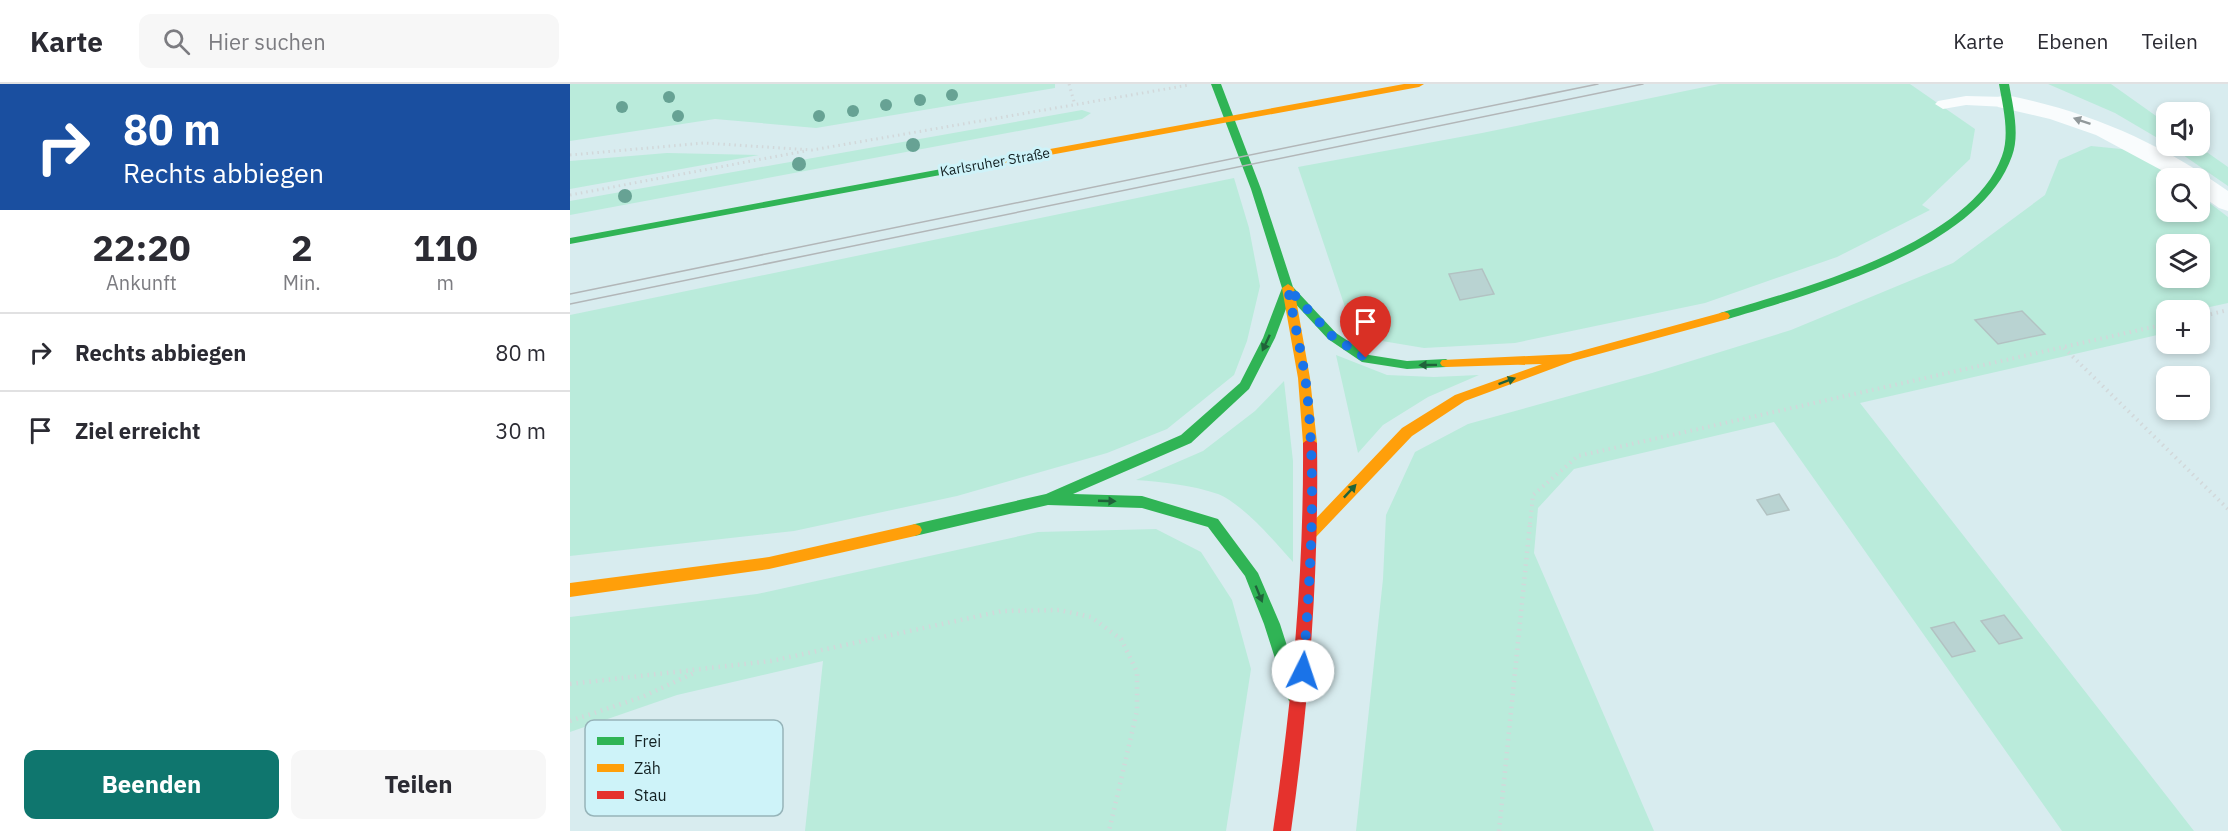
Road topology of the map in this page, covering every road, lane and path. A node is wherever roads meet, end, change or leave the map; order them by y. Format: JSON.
{"nodes":[{"id":1,"x":1069,"y":84,"type":"edge"},
{"id":2,"x":1195,"y":84,"type":"edge"},
{"id":3,"x":1216,"y":84,"type":"edge"},
{"id":4,"x":1419,"y":84,"type":"edge"},
{"id":5,"x":1989,"y":86,"type":"dead end"},
{"id":6,"x":2005,"y":93,"type":"edge"},
{"id":7,"x":1943,"y":104,"type":"dead end"},
{"id":8,"x":1075,"y":105,"type":"junction"},
{"id":9,"x":812,"y":150,"type":"junction"},
{"id":10,"x":570,"y":155,"type":"edge"},
{"id":11,"x":2177,"y":168,"type":"edge"},
{"id":12,"x":2210,"y":190,"type":"edge"},
{"id":13,"x":570,"y":195,"type":"edge"},
{"id":14,"x":2228,"y":203,"type":"edge"},
{"id":15,"x":570,"y":241,"type":"edge"},
{"id":16,"x":1288,"y":288,"type":"junction"},
{"id":17,"x":2228,"y":310,"type":"edge"},
{"id":18,"x":2210,"y":314,"type":"edge"},
{"id":19,"x":2156,"y":326,"type":"edge"},
{"id":20,"x":2063,"y":347,"type":"junction"},
{"id":21,"x":1570,"y":358,"type":"junction"},
{"id":22,"x":1048,"y":499,"type":"junction"},
{"id":23,"x":2228,"y":509,"type":"edge"},
{"id":24,"x":1310,"y":534,"type":"junction"},
{"id":25,"x":570,"y":590,"type":"edge"},
{"id":26,"x":698,"y":671,"type":"junction"},
{"id":27,"x":570,"y":684,"type":"edge"},
{"id":28,"x":1300,"y":712,"type":"junction"},
{"id":29,"x":570,"y":721,"type":"edge"},
{"id":30,"x":1109,"y":831,"type":"edge"},
{"id":31,"x":1282,"y":831,"type":"edge"},
{"id":32,"x":1499,"y":831,"type":"edge"}],
"edges":[{"from":1,"to":8,"type":"path"},
{"from":2,"to":8,"type":"path"},
{"from":3,"to":16,"type":"main road"},
{"from":4,"to":15,"type":"main road","name":"Karlsruher Straße"},
{"from":5,"to":6,"type":"main road"},
{"from":6,"to":7,"type":"lane"},
{"from":11,"to":6,"type":"street","one_way":true},
{"from":6,"to":21,"type":"main road"},
{"from":8,"to":9,"type":"path"},
{"from":9,"to":10,"type":"path"},
{"from":9,"to":13,"type":"path"},
{"from":12,"to":14,"type":"street"},
{"from":21,"to":16,"type":"main road","one_way":true},
{"from":16,"to":22,"type":"main road","one_way":true},
{"from":16,"to":24,"type":"main road"},
{"from":17,"to":18,"type":"path"},
{"from":19,"to":20,"type":"path"},
{"from":20,"to":23,"type":"path"},
{"from":20,"to":32,"type":"path"},
{"from":24,"to":21,"type":"main road","one_way":true},
{"from":22,"to":25,"type":"main road"},
{"from":22,"to":28,"type":"main road","one_way":true},
{"from":24,"to":28,"type":"main road"},
{"from":26,"to":27,"type":"path"},
{"from":26,"to":29,"type":"path"},
{"from":26,"to":30,"type":"path"},
{"from":28,"to":31,"type":"main road"}]}
